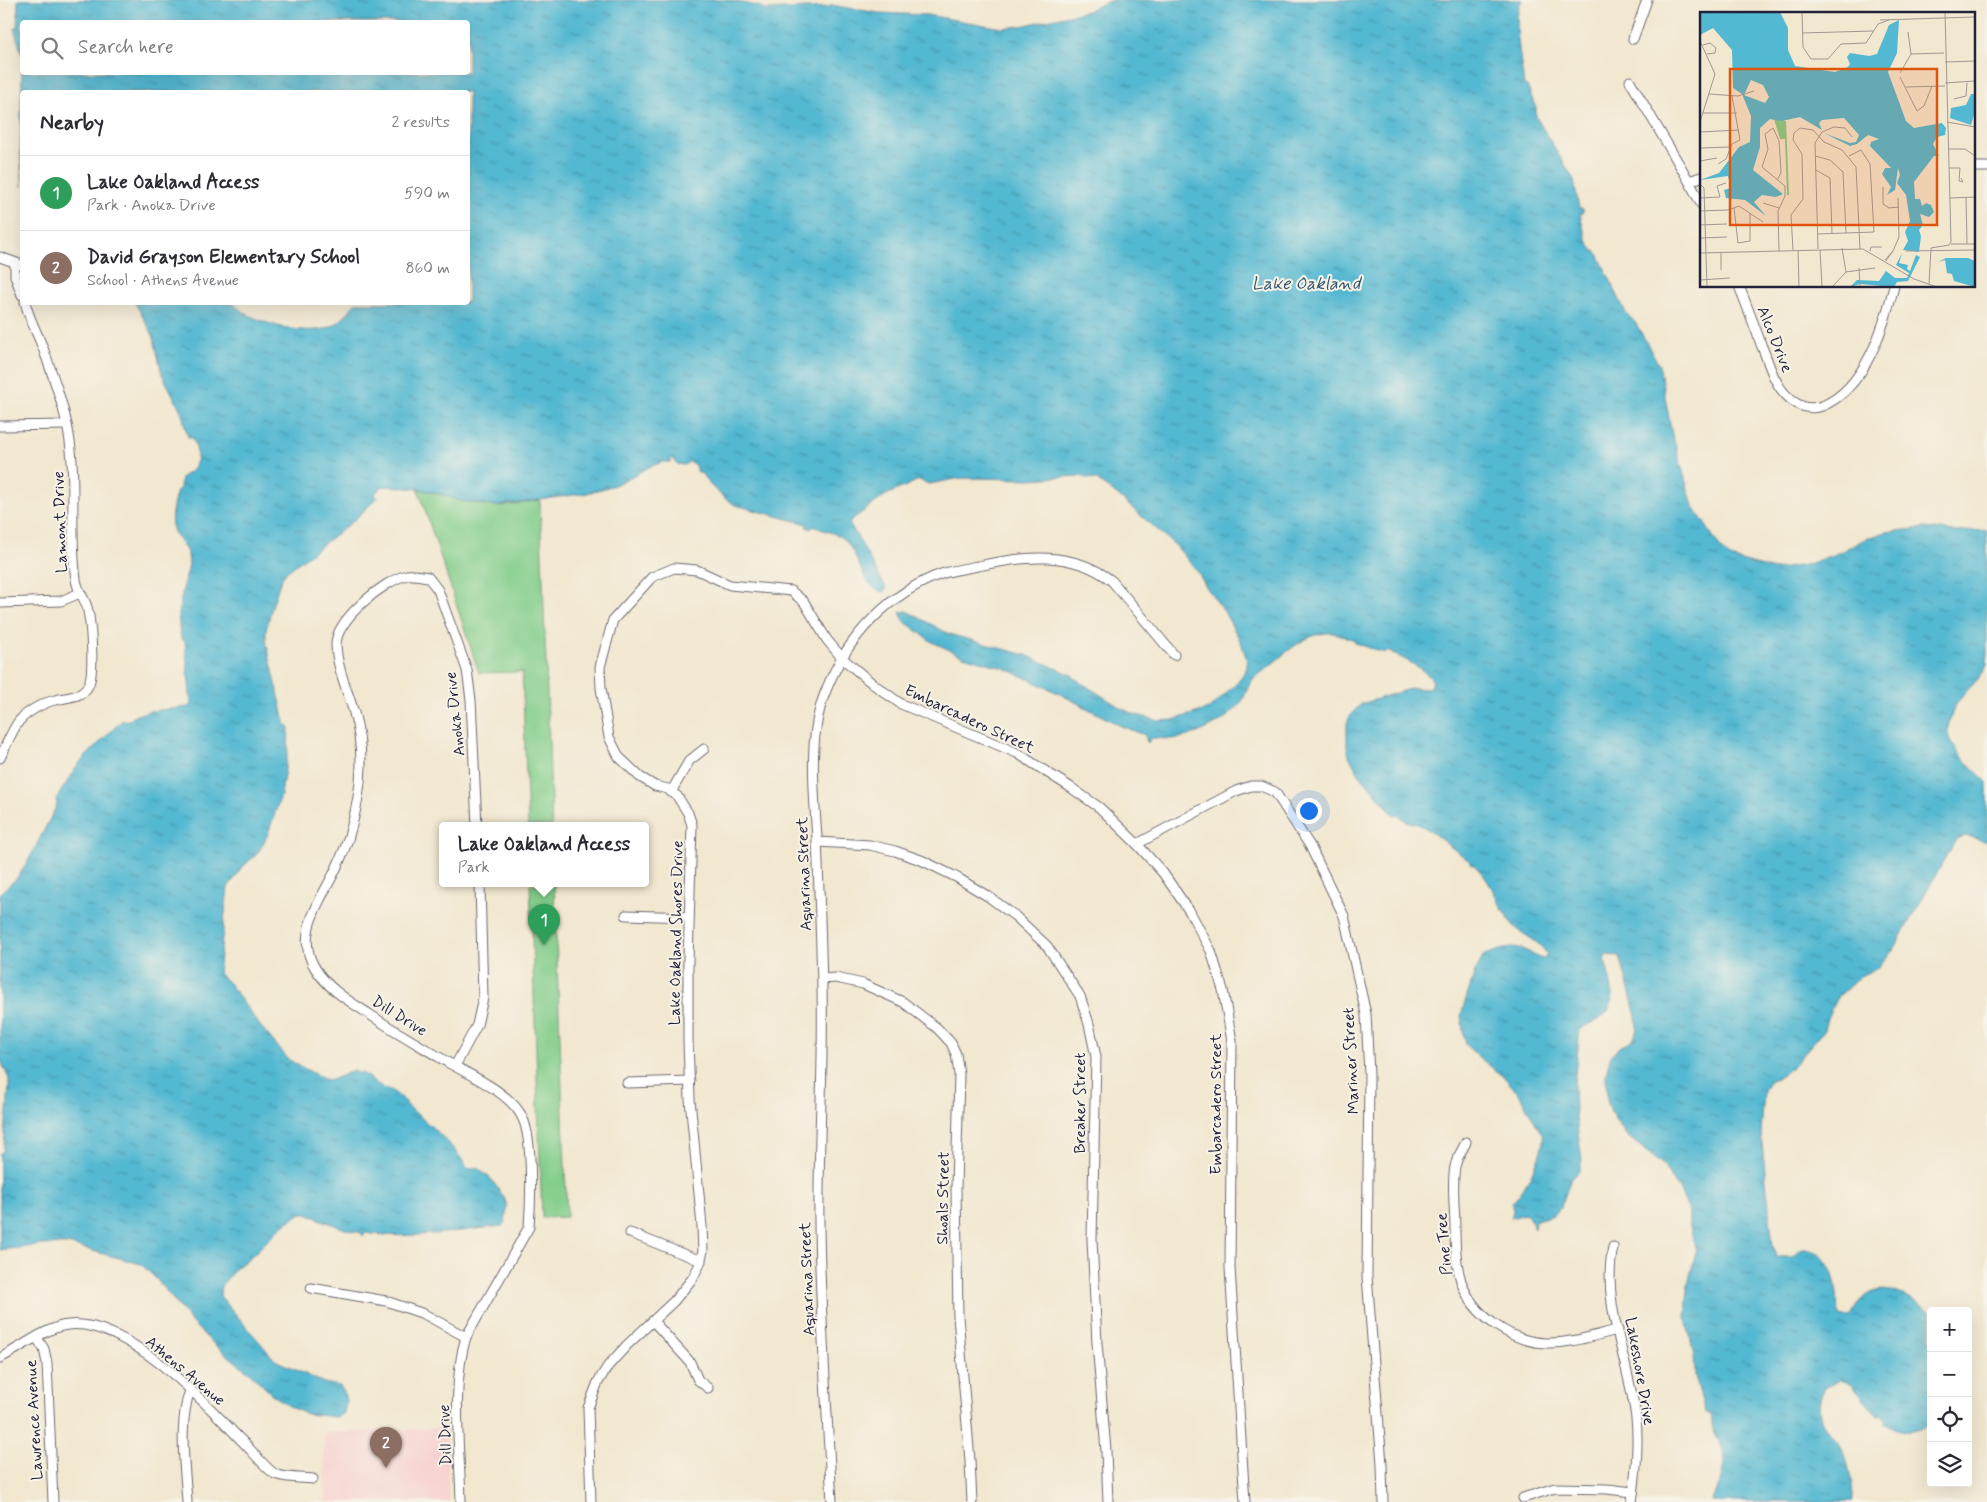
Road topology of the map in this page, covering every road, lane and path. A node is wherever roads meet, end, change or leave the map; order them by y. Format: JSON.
{"nodes":[{"id":1,"x":1647,"y":0,"type":"edge"},
{"id":2,"x":1633,"y":39,"type":"dead end"},
{"id":3,"x":1630,"y":81,"type":"dead end"},
{"id":4,"x":1974,"y":167,"type":"edge"},
{"id":5,"x":1987,"y":167,"type":"edge"},
{"id":6,"x":1700,"y":177,"type":"edge"},
{"id":7,"x":1689,"y":181,"type":"junction"},
{"id":8,"x":1700,"y":202,"type":"edge"},
{"id":9,"x":0,"y":257,"type":"edge"},
{"id":10,"x":19,"y":264,"type":"edge"},
{"id":11,"x":1741,"y":288,"type":"edge"},
{"id":12,"x":1894,"y":288,"type":"edge"},
{"id":13,"x":20,"y":290,"type":"edge"},
{"id":14,"x":26,"y":305,"type":"edge"},
{"id":15,"x":67,"y":425,"type":"junction"},
{"id":16,"x":0,"y":426,"type":"edge"},
{"id":17,"x":428,"y":577,"type":"joint"},
{"id":18,"x":80,"y":593,"type":"junction"},
{"id":19,"x":0,"y":603,"type":"edge"},
{"id":20,"x":1174,"y":655,"type":"dead end"},
{"id":21,"x":842,"y":658,"type":"junction"},
{"id":22,"x":704,"y":749,"type":"dead end"},
{"id":23,"x":1,"y":755,"type":"edge"},
{"id":24,"x":671,"y":792,"type":"junction"},
{"id":25,"x":477,"y":822,"type":"edge"},
{"id":26,"x":817,"y":842,"type":"junction"},
{"id":27,"x":1137,"y":844,"type":"junction"},
{"id":28,"x":480,"y":887,"type":"edge"},
{"id":29,"x":626,"y":915,"type":"dead end"},
{"id":30,"x":689,"y":917,"type":"junction"},
{"id":31,"x":822,"y":979,"type":"junction"},
{"id":32,"x":455,"y":1066,"type":"junction"},
{"id":33,"x":690,"y":1081,"type":"junction"},
{"id":34,"x":627,"y":1084,"type":"dead end"},
{"id":35,"x":1466,"y":1142,"type":"dead end"},
{"id":36,"x":630,"y":1233,"type":"dead end"},
{"id":37,"x":1612,"y":1246,"type":"dead end"},
{"id":38,"x":701,"y":1261,"type":"junction"},
{"id":39,"x":311,"y":1288,"type":"dead end"},
{"id":40,"x":653,"y":1321,"type":"junction"},
{"id":41,"x":1618,"y":1330,"type":"junction"},
{"id":42,"x":466,"y":1337,"type":"junction"},
{"id":43,"x":38,"y":1338,"type":"junction"},
{"id":44,"x":0,"y":1358,"type":"edge"},
{"id":45,"x":708,"y":1388,"type":"dead end"},
{"id":46,"x":190,"y":1390,"type":"junction"},
{"id":47,"x":313,"y":1479,"type":"dead end"},
{"id":48,"x":1632,"y":1497,"type":"edge"},
{"id":49,"x":1523,"y":1498,"type":"dead end"},
{"id":50,"x":53,"y":1502,"type":"edge"},
{"id":51,"x":187,"y":1502,"type":"edge"},
{"id":52,"x":461,"y":1502,"type":"edge"},
{"id":53,"x":591,"y":1502,"type":"edge"},
{"id":54,"x":832,"y":1502,"type":"edge"},
{"id":55,"x":972,"y":1502,"type":"edge"},
{"id":56,"x":1108,"y":1502,"type":"edge"},
{"id":57,"x":1245,"y":1502,"type":"edge"},
{"id":58,"x":1383,"y":1502,"type":"edge"}],
"edges":[{"from":1,"to":2,"type":"street"},
{"from":3,"to":7,"type":"street"},
{"from":4,"to":5,"type":"street"},
{"from":6,"to":7,"type":"street"},
{"from":7,"to":8,"type":"street"},
{"from":9,"to":10,"type":"street"},
{"from":10,"to":13,"type":"street"},
{"from":11,"to":12,"type":"street","name":"Alco Drive"},
{"from":14,"to":15,"type":"street","name":"Lamont Drive"},
{"from":15,"to":16,"type":"street"},
{"from":15,"to":18,"type":"street","name":"Lamont Drive"},
{"from":17,"to":25,"type":"street","name":"Anoka Drive"},
{"from":17,"to":32,"type":"street","name":"Dill Drive"},
{"from":18,"to":19,"type":"street"},
{"from":18,"to":23,"type":"street","name":"Lamont Drive"},
{"from":20,"to":21,"type":"street","name":"Aquarina Street"},
{"from":21,"to":24,"type":"street","name":"Lake Oakland Shores Drive"},
{"from":21,"to":26,"type":"street","name":"Aquarina Street"},
{"from":21,"to":27,"type":"street","name":"Embarcadero Street"},
{"from":22,"to":24,"type":"street"},
{"from":24,"to":30,"type":"street","name":"Lake Oakland Shores Drive"},
{"from":26,"to":31,"type":"street","name":"Aquarina Street"},
{"from":26,"to":56,"type":"street","name":"Breaker Street"},
{"from":27,"to":57,"type":"street","name":"Embarcadero Street"},
{"from":27,"to":58,"type":"street","name":"Mariner Street"},
{"from":28,"to":32,"type":"street"},
{"from":29,"to":30,"type":"street"},
{"from":30,"to":33,"type":"street","name":"Lake Oakland Shores Drive"},
{"from":31,"to":54,"type":"street","name":"Aquarina Street"},
{"from":31,"to":55,"type":"street","name":"Shoals Street"},
{"from":32,"to":42,"type":"street","name":"Dill Drive"},
{"from":33,"to":34,"type":"street"},
{"from":33,"to":38,"type":"street","name":"Lake Oakland Shores Drive"},
{"from":35,"to":41,"type":"street","name":"Pine Tree"},
{"from":36,"to":38,"type":"street"},
{"from":37,"to":41,"type":"street","name":"Lakeshore Drive"},
{"from":38,"to":40,"type":"street","name":"Lake Oakland Shores Drive"},
{"from":39,"to":42,"type":"street"},
{"from":40,"to":45,"type":"street"},
{"from":40,"to":53,"type":"street","name":"Lake Oakland Shores Drive"},
{"from":41,"to":48,"type":"street","name":"Lakeshore Drive"},
{"from":42,"to":52,"type":"street","name":"Dill Drive"},
{"from":43,"to":44,"type":"street","name":"Athens Avenue"},
{"from":43,"to":46,"type":"street","name":"Athens Avenue"},
{"from":43,"to":50,"type":"street","name":"Lawrence Avenue"},
{"from":46,"to":47,"type":"street","name":"Athens Avenue"},
{"from":46,"to":51,"type":"street"},
{"from":48,"to":49,"type":"street"}]}
